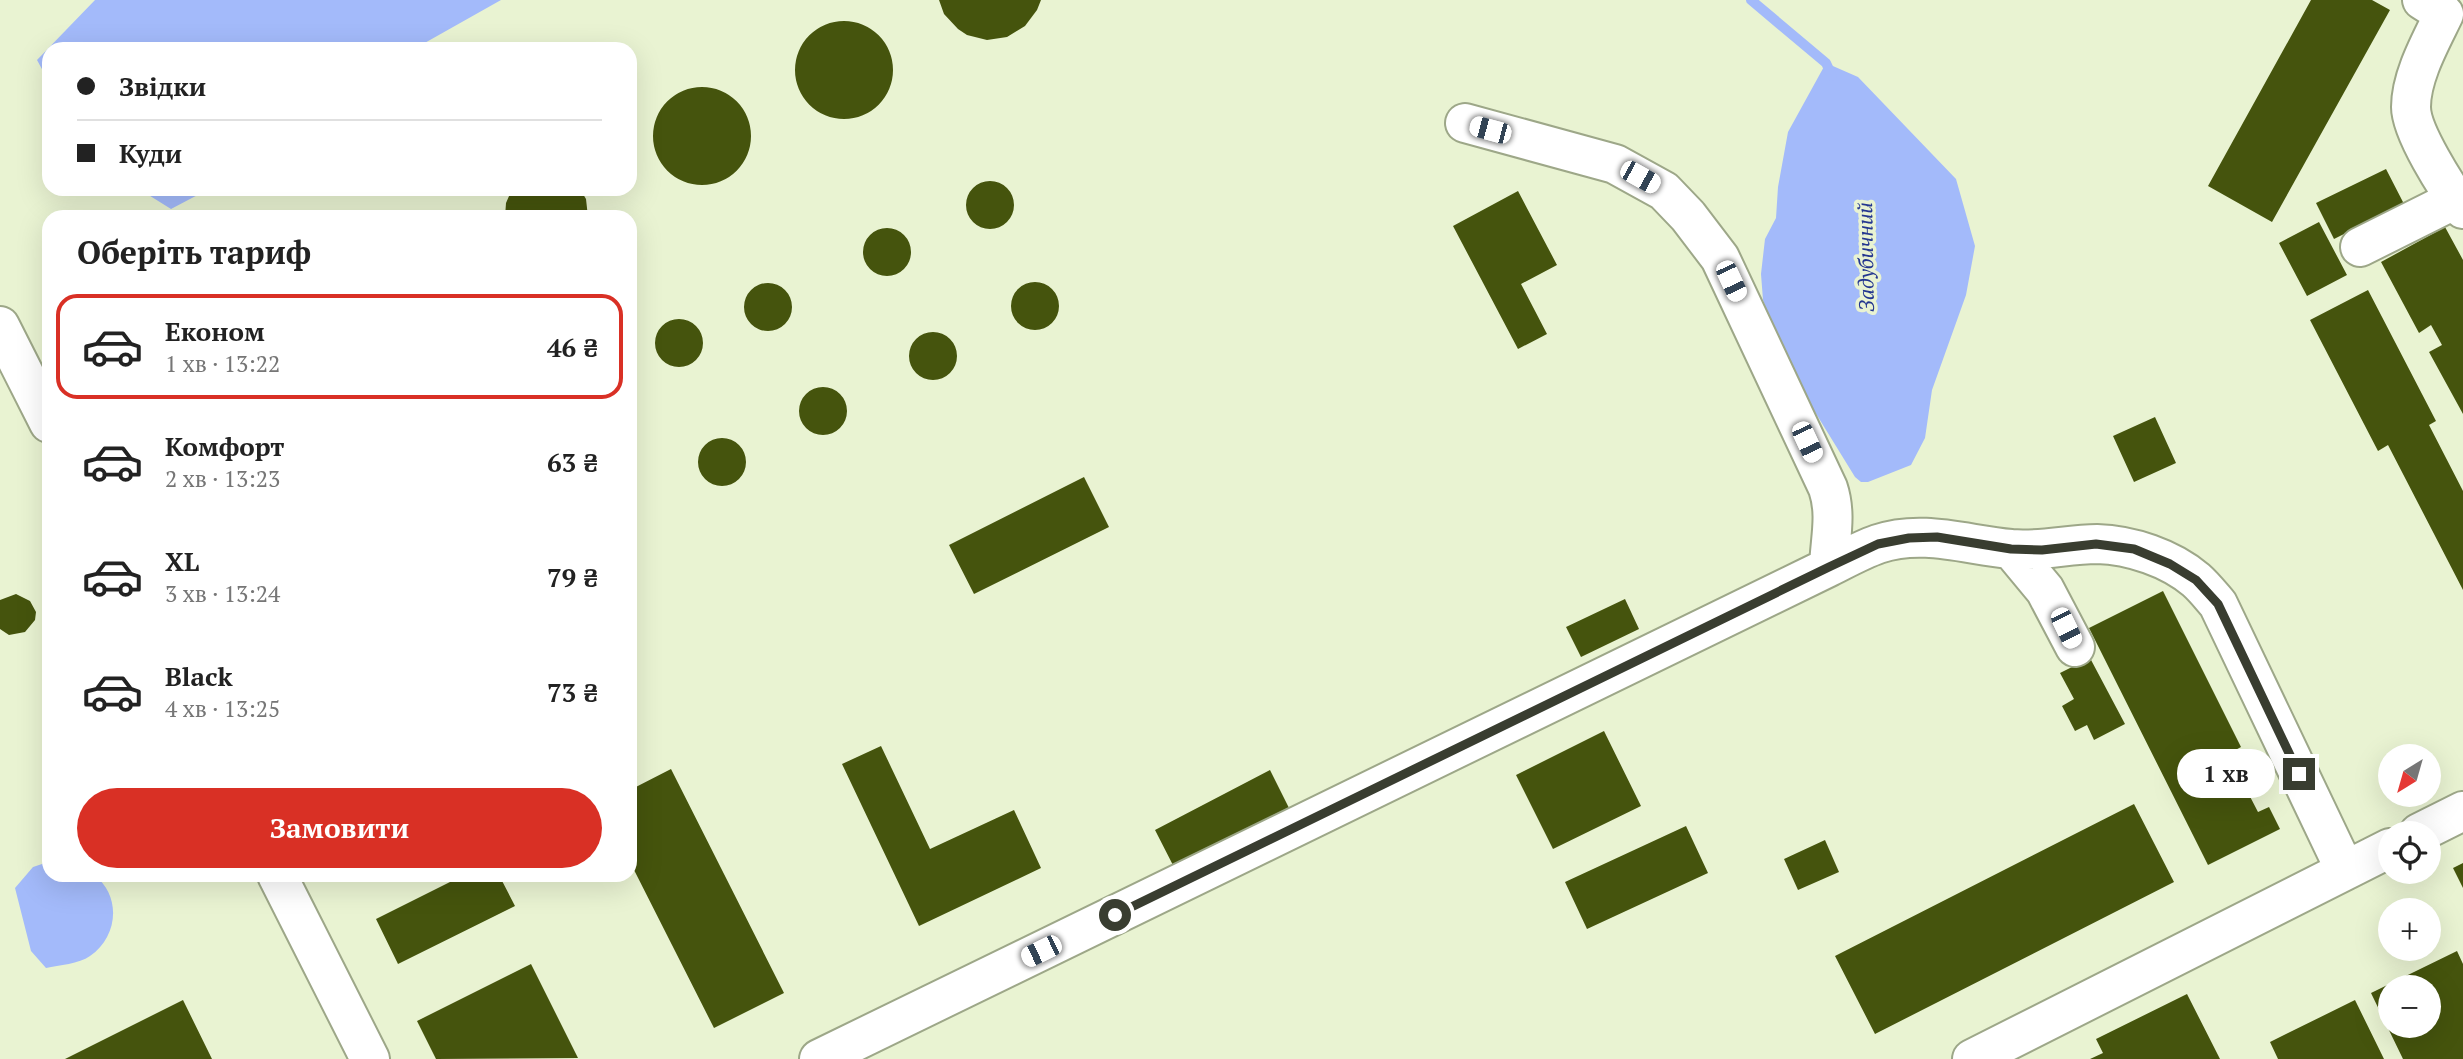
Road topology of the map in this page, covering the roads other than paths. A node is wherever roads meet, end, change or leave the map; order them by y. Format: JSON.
{"nodes":[{"id":1,"x":2442,"y":5,"type":"edge"},
{"id":2,"x":1465,"y":123,"type":"dead end"},
{"id":3,"x":2459,"y":204,"type":"edge"},
{"id":4,"x":2360,"y":247,"type":"dead end"},
{"id":5,"x":0,"y":326,"type":"edge"},
{"id":6,"x":42,"y":409,"type":"edge"},
{"id":7,"x":2011,"y":549,"type":"junction"},
{"id":8,"x":1829,"y":567,"type":"junction"},
{"id":9,"x":2075,"y":647,"type":"dead end"},
{"id":10,"x":2463,"y":811,"type":"edge"},
{"id":11,"x":2441,"y":822,"type":"edge"},
{"id":12,"x":2378,"y":854,"type":"edge"},
{"id":13,"x":2345,"y":870,"type":"junction"},
{"id":14,"x":281,"y":882,"type":"edge"},
{"id":15,"x":370,"y":1059,"type":"edge"},
{"id":16,"x":819,"y":1059,"type":"edge"},
{"id":17,"x":1972,"y":1059,"type":"edge"}],
"edges":[{"from":1,"to":3,"type":"street"},
{"from":2,"to":8,"type":"street"},
{"from":3,"to":4,"type":"street"},
{"from":5,"to":6,"type":"street"},
{"from":7,"to":8,"type":"street"},
{"from":7,"to":9,"type":"street"},
{"from":7,"to":13,"type":"street"},
{"from":8,"to":16,"type":"street"},
{"from":10,"to":11,"type":"street"},
{"from":12,"to":13,"type":"street"},
{"from":13,"to":17,"type":"street"},
{"from":14,"to":15,"type":"street"}]}
